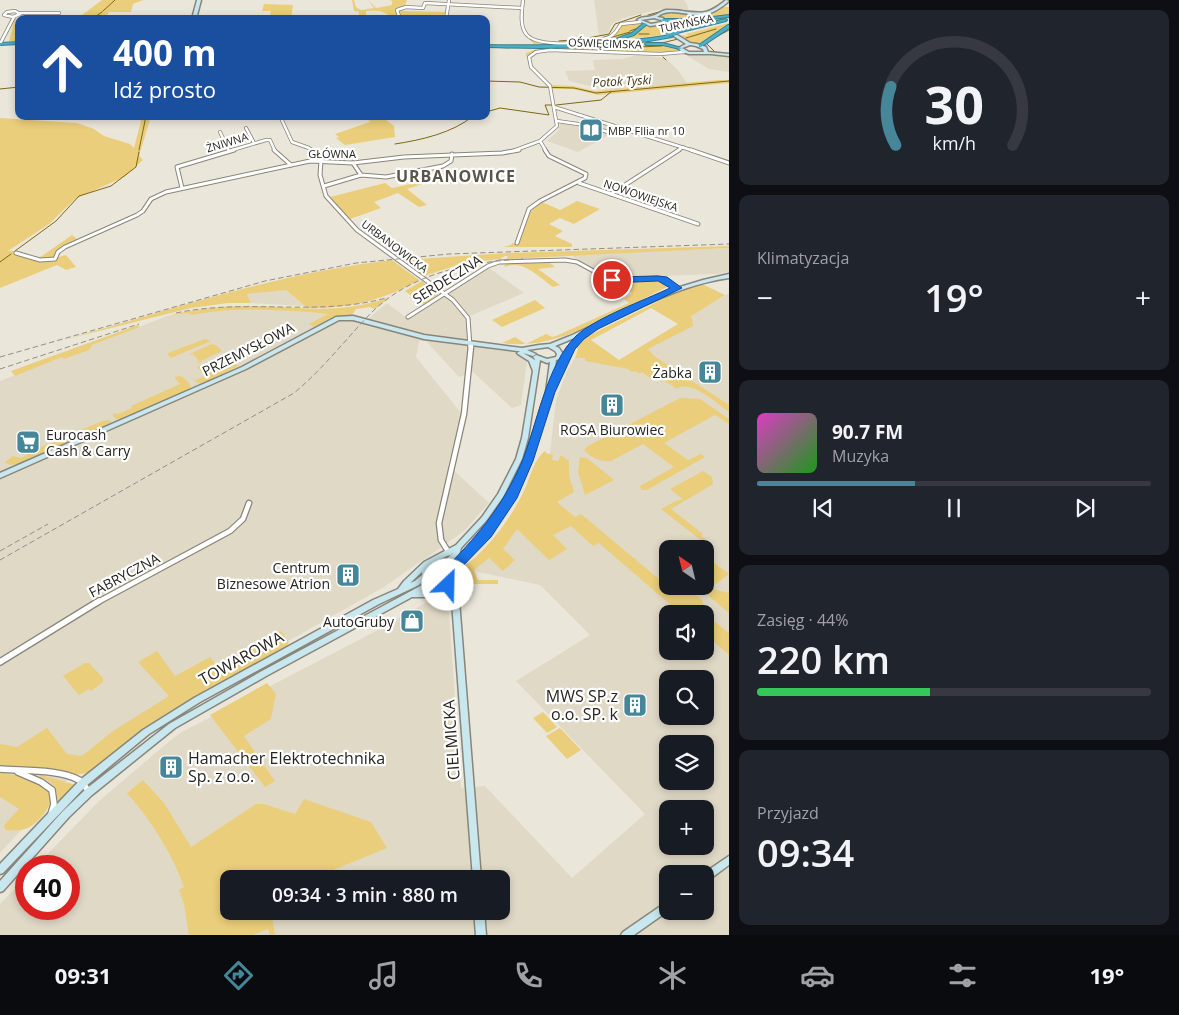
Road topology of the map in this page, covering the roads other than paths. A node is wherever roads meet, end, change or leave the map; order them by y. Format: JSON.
{"nodes":[{"id":1,"x":199,"y":0,"type":"edge"},
{"id":2,"x":449,"y":0,"type":"edge"},
{"id":3,"x":524,"y":0,"type":"edge"},
{"id":4,"x":728,"y":0,"type":"edge"},
{"id":5,"x":448,"y":4,"type":"junction"},
{"id":6,"x":522,"y":8,"type":"junction"},
{"id":7,"x":15,"y":11,"type":"junction"},
{"id":8,"x":11,"y":12,"type":"junction"},
{"id":9,"x":59,"y":13,"type":"dead end"},
{"id":10,"x":2,"y":14,"type":"edge"},
{"id":11,"x":20,"y":14,"type":"joint"},
{"id":12,"x":195,"y":15,"type":"edge"},
{"id":13,"x":399,"y":15,"type":"edge"},
{"id":14,"x":447,"y":15,"type":"edge"},
{"id":15,"x":8,"y":17,"type":"junction"},
{"id":16,"x":14,"y":17,"type":"joint"},
{"id":17,"x":654,"y":17,"type":"junction"},
{"id":18,"x":729,"y":19,"type":"edge"},
{"id":19,"x":663,"y":20,"type":"junction"},
{"id":20,"x":10,"y":22,"type":"junction"},
{"id":21,"x":640,"y":22,"type":"junction"},
{"id":22,"x":645,"y":24,"type":"junction"},
{"id":23,"x":659,"y":25,"type":"junction"},
{"id":24,"x":729,"y":26,"type":"edge"},
{"id":25,"x":1,"y":32,"type":"edge"},
{"id":26,"x":7,"y":32,"type":"junction"},
{"id":27,"x":6,"y":36,"type":"junction"},
{"id":28,"x":7,"y":43,"type":"junction"},
{"id":29,"x":15,"y":43,"type":"edge"},
{"id":30,"x":0,"y":44,"type":"edge"},
{"id":31,"x":590,"y":44,"type":"junction"},
{"id":32,"x":689,"y":44,"type":"junction"},
{"id":33,"x":700,"y":46,"type":"junction"},
{"id":34,"x":490,"y":47,"type":"edge"},
{"id":35,"x":680,"y":48,"type":"junction"},
{"id":36,"x":684,"y":52,"type":"junction"},
{"id":37,"x":706,"y":52,"type":"junction"},
{"id":38,"x":729,"y":55,"type":"edge"},
{"id":39,"x":554,"y":106,"type":"junction"},
{"id":40,"x":282,"y":120,"type":"edge"},
{"id":41,"x":557,"y":121,"type":"junction"},
{"id":42,"x":619,"y":127,"type":"junction"},
{"id":43,"x":246,"y":128,"type":"dead end"},
{"id":44,"x":220,"y":132,"type":"dead end"},
{"id":45,"x":540,"y":141,"type":"junction"},
{"id":46,"x":254,"y":143,"type":"junction"},
{"id":47,"x":683,"y":147,"type":"junction"},
{"id":48,"x":229,"y":151,"type":"junction"},
{"id":49,"x":452,"y":154,"type":"junction"},
{"id":50,"x":321,"y":160,"type":"junction"},
{"id":51,"x":353,"y":163,"type":"junction"},
{"id":52,"x":729,"y":163,"type":"edge"},
{"id":53,"x":291,"y":165,"type":"junction"},
{"id":54,"x":361,"y":175,"type":"junction"},
{"id":55,"x":579,"y":183,"type":"junction"},
{"id":56,"x":324,"y":186,"type":"junction"},
{"id":57,"x":182,"y":188,"type":"junction"},
{"id":58,"x":611,"y":194,"type":"junction"},
{"id":59,"x":698,"y":224,"type":"dead end"},
{"id":60,"x":517,"y":243,"type":"dead end"},
{"id":61,"x":16,"y":253,"type":"dead end"},
{"id":62,"x":729,"y":276,"type":"edge"},
{"id":63,"x":677,"y":288,"type":"junction"},
{"id":64,"x":444,"y":294,"type":"junction"},
{"id":65,"x":408,"y":318,"type":"dead end"},
{"id":66,"x":595,"y":327,"type":"junction"},
{"id":67,"x":569,"y":339,"type":"junction"},
{"id":68,"x":471,"y":343,"type":"junction"},
{"id":69,"x":550,"y":346,"type":"junction"},
{"id":70,"x":507,"y":348,"type":"junction"},
{"id":71,"x":557,"y":349,"type":"junction"},
{"id":72,"x":536,"y":353,"type":"junction"},
{"id":73,"x":553,"y":360,"type":"junction"},
{"id":74,"x":536,"y":372,"type":"junction"},
{"id":75,"x":549,"y":392,"type":"junction"},
{"id":76,"x":0,"y":476,"type":"edge"},
{"id":77,"x":250,"y":503,"type":"dead end"},
{"id":78,"x":458,"y":547,"type":"junction"},
{"id":79,"x":449,"y":553,"type":"junction"},
{"id":80,"x":443,"y":566,"type":"junction"},
{"id":81,"x":452,"y":571,"type":"junction"},
{"id":82,"x":425,"y":576,"type":"junction"},
{"id":83,"x":430,"y":584,"type":"junction"},
{"id":84,"x":448,"y":584,"type":"junction"},
{"id":85,"x":405,"y":592,"type":"junction"},
{"id":86,"x":454,"y":600,"type":"junction"},
{"id":87,"x":0,"y":662,"type":"edge"},
{"id":88,"x":0,"y":769,"type":"edge"},
{"id":89,"x":17,"y":771,"type":"junction"},
{"id":90,"x":83,"y":783,"type":"junction"},
{"id":91,"x":89,"y":792,"type":"junction"},
{"id":92,"x":50,"y":816,"type":"junction"},
{"id":93,"x":729,"y":860,"type":"edge"},
{"id":94,"x":0,"y":870,"type":"edge"},
{"id":95,"x":476,"y":870,"type":"edge"},
{"id":96,"x":714,"y":871,"type":"edge"},
{"id":97,"x":0,"y":888,"type":"edge"},
{"id":98,"x":659,"y":911,"type":"edge"},
{"id":99,"x":480,"y":920,"type":"edge"},
{"id":100,"x":481,"y":935,"type":"edge"},
{"id":101,"x":626,"y":935,"type":"edge"}],
"edges":[{"from":1,"to":12,"type":"street"},
{"from":2,"to":5,"type":"street"},
{"from":3,"to":6,"type":"street"},
{"from":4,"to":17,"type":"street"},
{"from":5,"to":6,"type":"street"},
{"from":5,"to":13,"type":"street"},
{"from":5,"to":14,"type":"street"},
{"from":6,"to":21,"type":"street"},
{"from":7,"to":8,"type":"street"},
{"from":7,"to":8,"type":"street"},
{"from":7,"to":11,"type":"street"},
{"from":8,"to":10,"type":"street"},
{"from":9,"to":11,"type":"street"},
{"from":10,"to":15,"type":"street"},
{"from":15,"to":16,"type":"street"},
{"from":15,"to":20,"type":"street"},
{"from":16,"to":20,"type":"street"},
{"from":17,"to":19,"type":"street"},
{"from":17,"to":21,"type":"street"},
{"from":18,"to":19,"type":"highway"},
{"from":18,"to":31,"type":"highway","name":"TURYŃSKA","bridge":true},
{"from":19,"to":23,"type":"street"},
{"from":20,"to":26,"type":"street"},
{"from":21,"to":22,"type":"street"},
{"from":22,"to":23,"type":"street"},
{"from":22,"to":31,"type":"highway"},
{"from":23,"to":32,"type":"street"},
{"from":24,"to":33,"type":"highway"},
{"from":25,"to":26,"type":"street"},
{"from":26,"to":27,"type":"street"},
{"from":27,"to":28,"type":"street"},
{"from":27,"to":30,"type":"street"},
{"from":28,"to":29,"type":"highway"},
{"from":28,"to":30,"type":"highway"},
{"from":31,"to":34,"type":"highway","name":"OŚWIĘCIMSKA"},
{"from":31,"to":35,"type":"highway"},
{"from":32,"to":33,"type":"street"},
{"from":32,"to":35,"type":"street"},
{"from":33,"to":37,"type":"street"},
{"from":35,"to":36,"type":"street"},
{"from":36,"to":37,"type":"street"},
{"from":36,"to":39,"type":"street","name":"OŚWIĘCIMSKA"},
{"from":37,"to":38,"type":"street"},
{"from":39,"to":41,"type":"street"},
{"from":39,"to":42,"type":"street"},
{"from":40,"to":50,"type":"street"},
{"from":41,"to":42,"type":"street"},
{"from":41,"to":45,"type":"street","name":"GŁÓWNA"},
{"from":42,"to":47,"type":"street"},
{"from":43,"to":46,"type":"street"},
{"from":44,"to":48,"type":"street"},
{"from":45,"to":49,"type":"street","name":"GŁÓWNA"},
{"from":45,"to":55,"type":"street"},
{"from":46,"to":48,"type":"street","name":"ŻNIWNA"},
{"from":46,"to":53,"type":"street","name":"ŻNIWNA"},
{"from":47,"to":52,"type":"street"},
{"from":47,"to":58,"type":"street"},
{"from":48,"to":57,"type":"street","name":"ŻNIWNA"},
{"from":49,"to":51,"type":"street","name":"GŁÓWNA"},
{"from":49,"to":54,"type":"street"},
{"from":50,"to":51,"type":"street","name":"GŁÓWNA"},
{"from":50,"to":53,"type":"street","name":"GŁÓWNA"},
{"from":50,"to":56,"type":"street","name":"URBANOWICKA"},
{"from":51,"to":54,"type":"street"},
{"from":53,"to":57,"type":"street","name":"GŁÓWNA"},
{"from":54,"to":56,"type":"street"},
{"from":55,"to":58,"type":"street","name":"NOWOWIEJSKA"},
{"from":55,"to":60,"type":"street"},
{"from":56,"to":64,"type":"street","name":"URBANOWICKA"},
{"from":57,"to":61,"type":"street","name":"GŁÓWNA"},
{"from":58,"to":59,"type":"street","name":"NOWOWIEJSKA"},
{"from":62,"to":63,"type":"street"},
{"from":63,"to":64,"type":"street","name":"SERDECZNA"},
{"from":63,"to":66,"type":"street"},
{"from":64,"to":65,"type":"street","name":"SERDECZNA"},
{"from":64,"to":68,"type":"street","name":"URBANOWICKA"},
{"from":66,"to":67,"type":"street"},
{"from":66,"to":75,"type":"street"},
{"from":67,"to":69,"type":"street"},
{"from":67,"to":71,"type":"street"},
{"from":68,"to":70,"type":"street","name":"PRZEMYSŁOWA"},
{"from":68,"to":76,"type":"street","name":"PRZEMYSŁOWA"},
{"from":68,"to":79,"type":"street"},
{"from":69,"to":71,"type":"street"},
{"from":69,"to":72,"type":"street"},
{"from":70,"to":72,"type":"street","name":"PRZEMYSŁOWA"},
{"from":70,"to":74,"type":"street"},
{"from":71,"to":73,"type":"street"},
{"from":72,"to":73,"type":"street","name":"PRZEMYSŁOWA"},
{"from":72,"to":74,"type":"street"},
{"from":73,"to":75,"type":"street"},
{"from":74,"to":78,"type":"street"},
{"from":75,"to":81,"type":"street"},
{"from":77,"to":87,"type":"street","name":"FABRYCZNA"},
{"from":78,"to":79,"type":"street"},
{"from":78,"to":80,"type":"street"},
{"from":79,"to":85,"type":"street"},
{"from":80,"to":81,"type":"street"},
{"from":80,"to":82,"type":"street"},
{"from":81,"to":84,"type":"street"},
{"from":82,"to":83,"type":"street"},
{"from":82,"to":85,"type":"street","name":"TOWAROWA"},
{"from":83,"to":84,"type":"street"},
{"from":83,"to":85,"type":"street","name":"TOWAROWA"},
{"from":84,"to":86,"type":"street","name":"CIELMICKA"},
{"from":85,"to":86,"type":"street"},
{"from":85,"to":90,"type":"street","name":"TOWAROWA"},
{"from":85,"to":91,"type":"street","name":"TOWAROWA"},
{"from":86,"to":95,"type":"street","name":"CIELMICKA"},
{"from":88,"to":89,"type":"street"},
{"from":89,"to":90,"type":"street"},
{"from":89,"to":92,"type":"street"},
{"from":90,"to":91,"type":"street"},
{"from":90,"to":92,"type":"street","name":"TOWAROWA"},
{"from":91,"to":97,"type":"street","name":"TOWAROWA"},
{"from":92,"to":94,"type":"street","name":"TOWAROWA"},
{"from":93,"to":96,"type":"street"},
{"from":98,"to":101,"type":"street"},
{"from":99,"to":100,"type":"street"}]}
